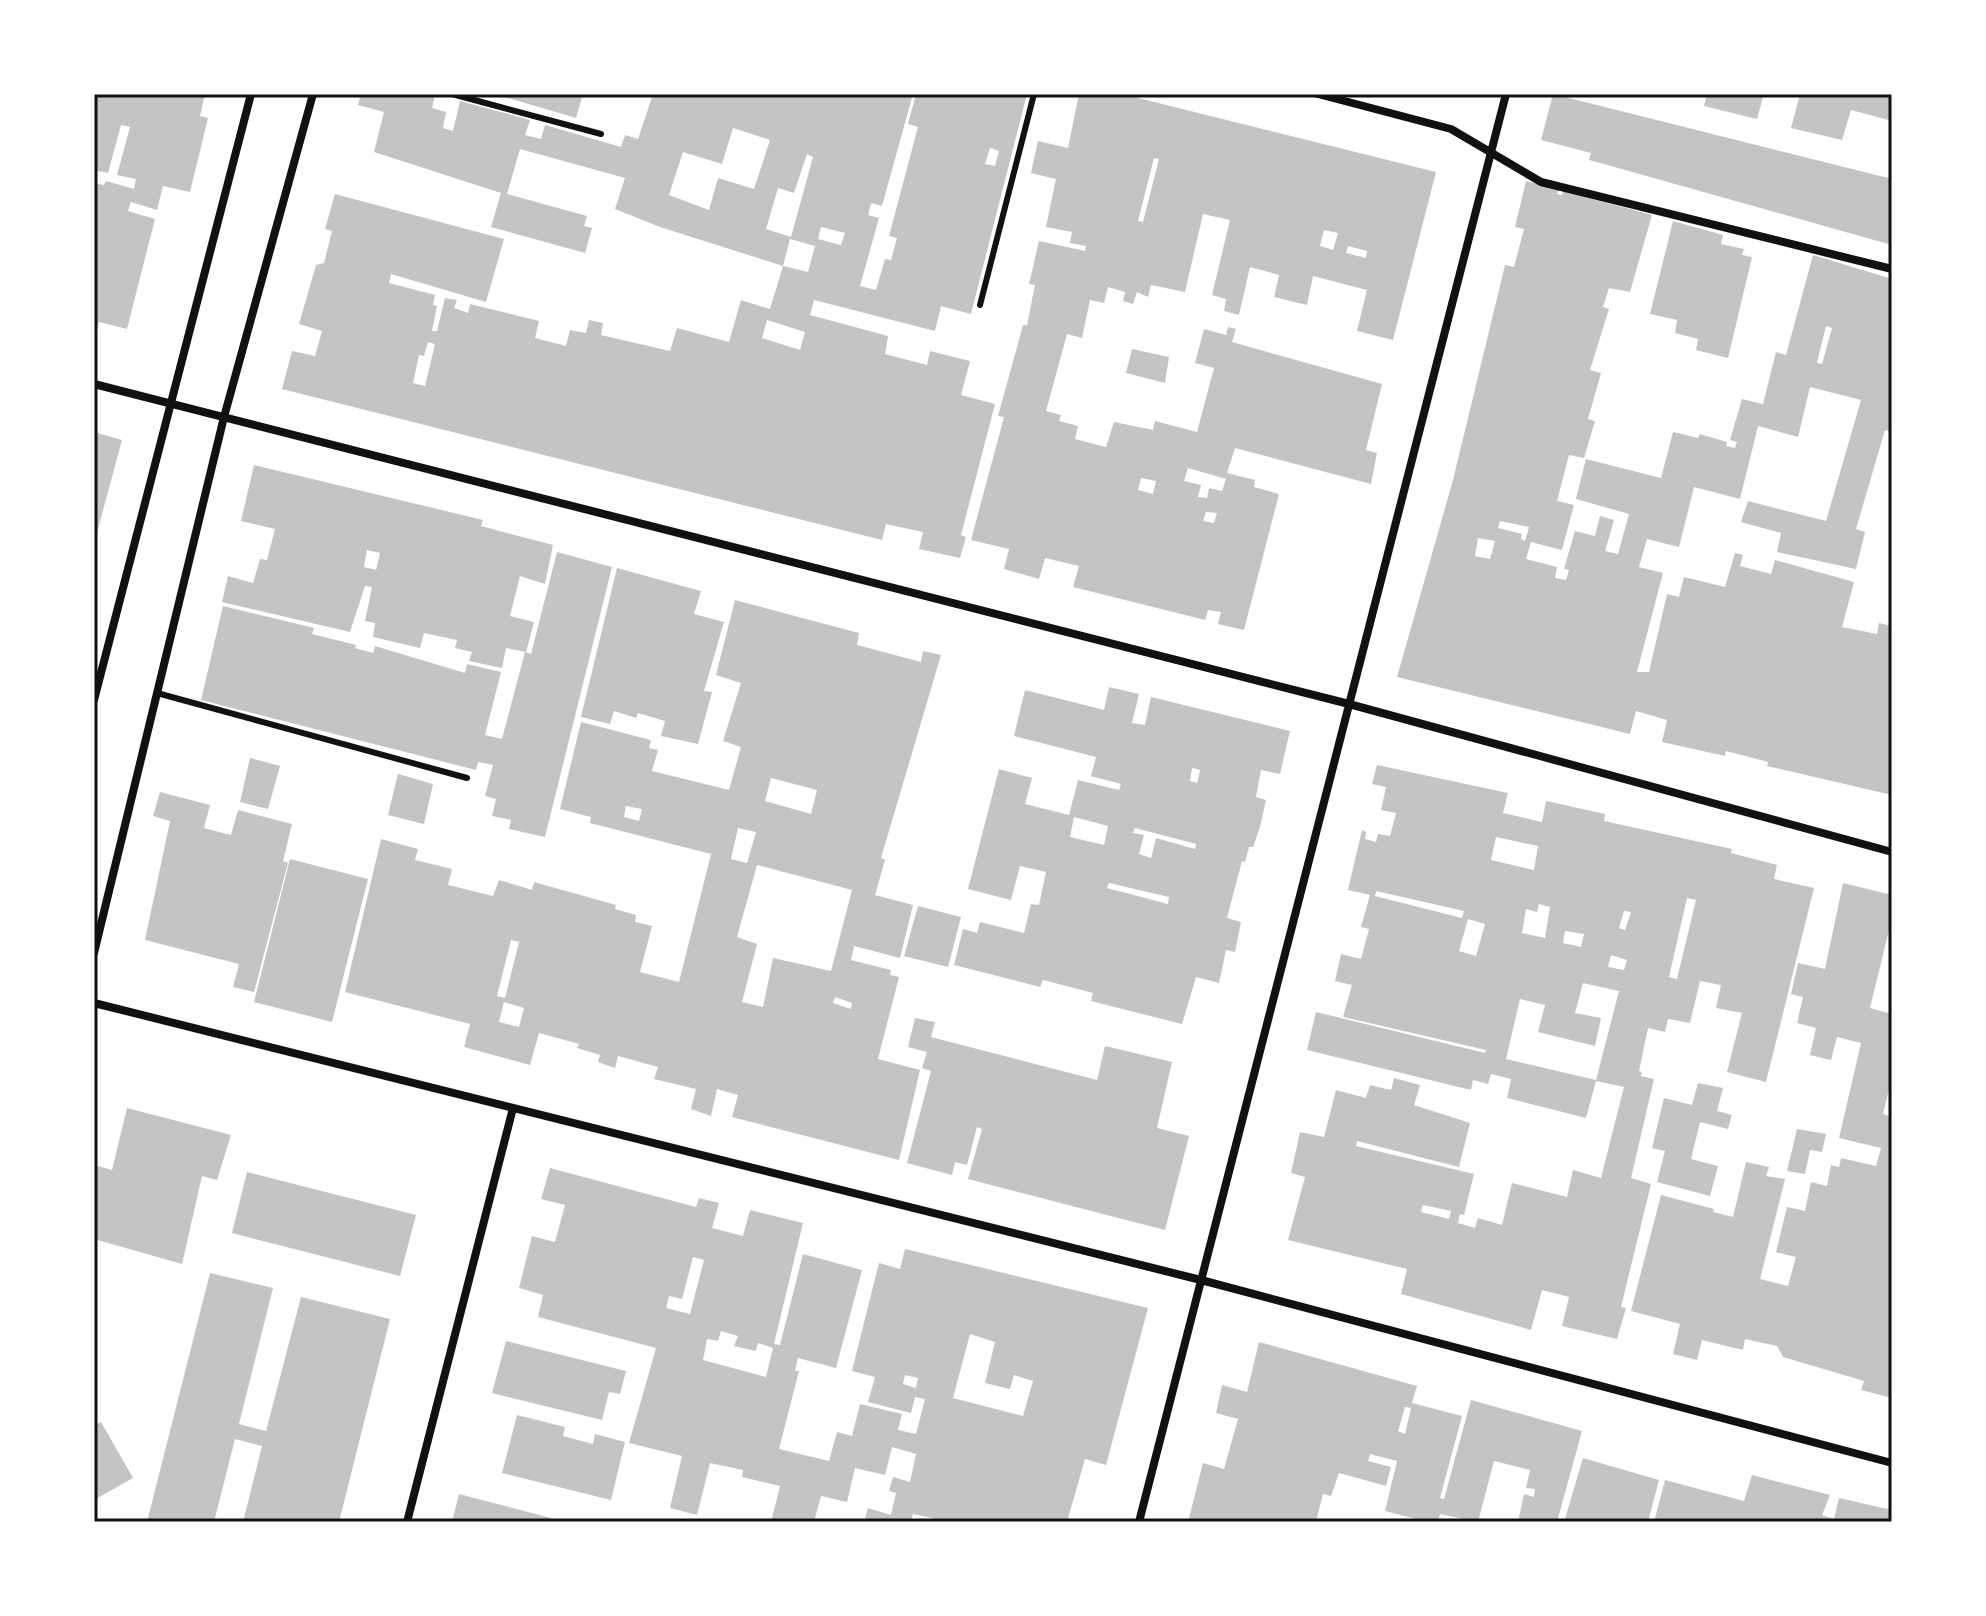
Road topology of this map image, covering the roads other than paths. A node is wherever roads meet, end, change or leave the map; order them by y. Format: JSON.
{"nodes":[{"id":1,"x":251,"y":94,"type":"edge"},
{"id":2,"x":313,"y":94,"type":"edge"},
{"id":3,"x":452,"y":94,"type":"edge"},
{"id":4,"x":1034,"y":94,"type":"edge"},
{"id":5,"x":1318,"y":94,"type":"edge"},
{"id":6,"x":1506,"y":94,"type":"edge"},
{"id":7,"x":601,"y":134,"type":"dead end"},
{"id":8,"x":1489,"y":154,"type":"junction"},
{"id":9,"x":1892,"y":269,"type":"edge"},
{"id":10,"x":980,"y":305,"type":"dead end"},
{"id":11,"x":94,"y":384,"type":"edge"},
{"id":12,"x":169,"y":404,"type":"junction"},
{"id":13,"x":224,"y":417,"type":"junction"},
{"id":14,"x":157,"y":693,"type":"junction"},
{"id":15,"x":94,"y":700,"type":"edge"},
{"id":16,"x":1349,"y":704,"type":"junction"},
{"id":17,"x":467,"y":778,"type":"dead end"},
{"id":18,"x":1892,"y":852,"type":"edge"},
{"id":19,"x":94,"y":953,"type":"edge"},
{"id":20,"x":94,"y":1003,"type":"edge"},
{"id":21,"x":513,"y":1108,"type":"junction"},
{"id":22,"x":1201,"y":1280,"type":"junction"},
{"id":23,"x":1892,"y":1463,"type":"edge"},
{"id":24,"x":407,"y":1522,"type":"edge"},
{"id":25,"x":1139,"y":1522,"type":"edge"}],
"edges":[{"from":1,"to":12,"type":"street"},
{"from":2,"to":13,"type":"street"},
{"from":3,"to":7,"type":"lane"},
{"from":4,"to":10,"type":"lane"},
{"from":5,"to":8,"type":"street"},
{"from":6,"to":8,"type":"street"},
{"from":8,"to":9,"type":"street"},
{"from":8,"to":16,"type":"street"},
{"from":11,"to":12,"type":"street"},
{"from":12,"to":13,"type":"street"},
{"from":12,"to":15,"type":"street"},
{"from":13,"to":14,"type":"street"},
{"from":13,"to":16,"type":"street"},
{"from":14,"to":17,"type":"lane"},
{"from":14,"to":19,"type":"street"},
{"from":16,"to":18,"type":"street"},
{"from":16,"to":22,"type":"street"},
{"from":20,"to":21,"type":"street"},
{"from":21,"to":22,"type":"street"},
{"from":21,"to":24,"type":"street"},
{"from":22,"to":23,"type":"street"},
{"from":22,"to":25,"type":"street"}]}
